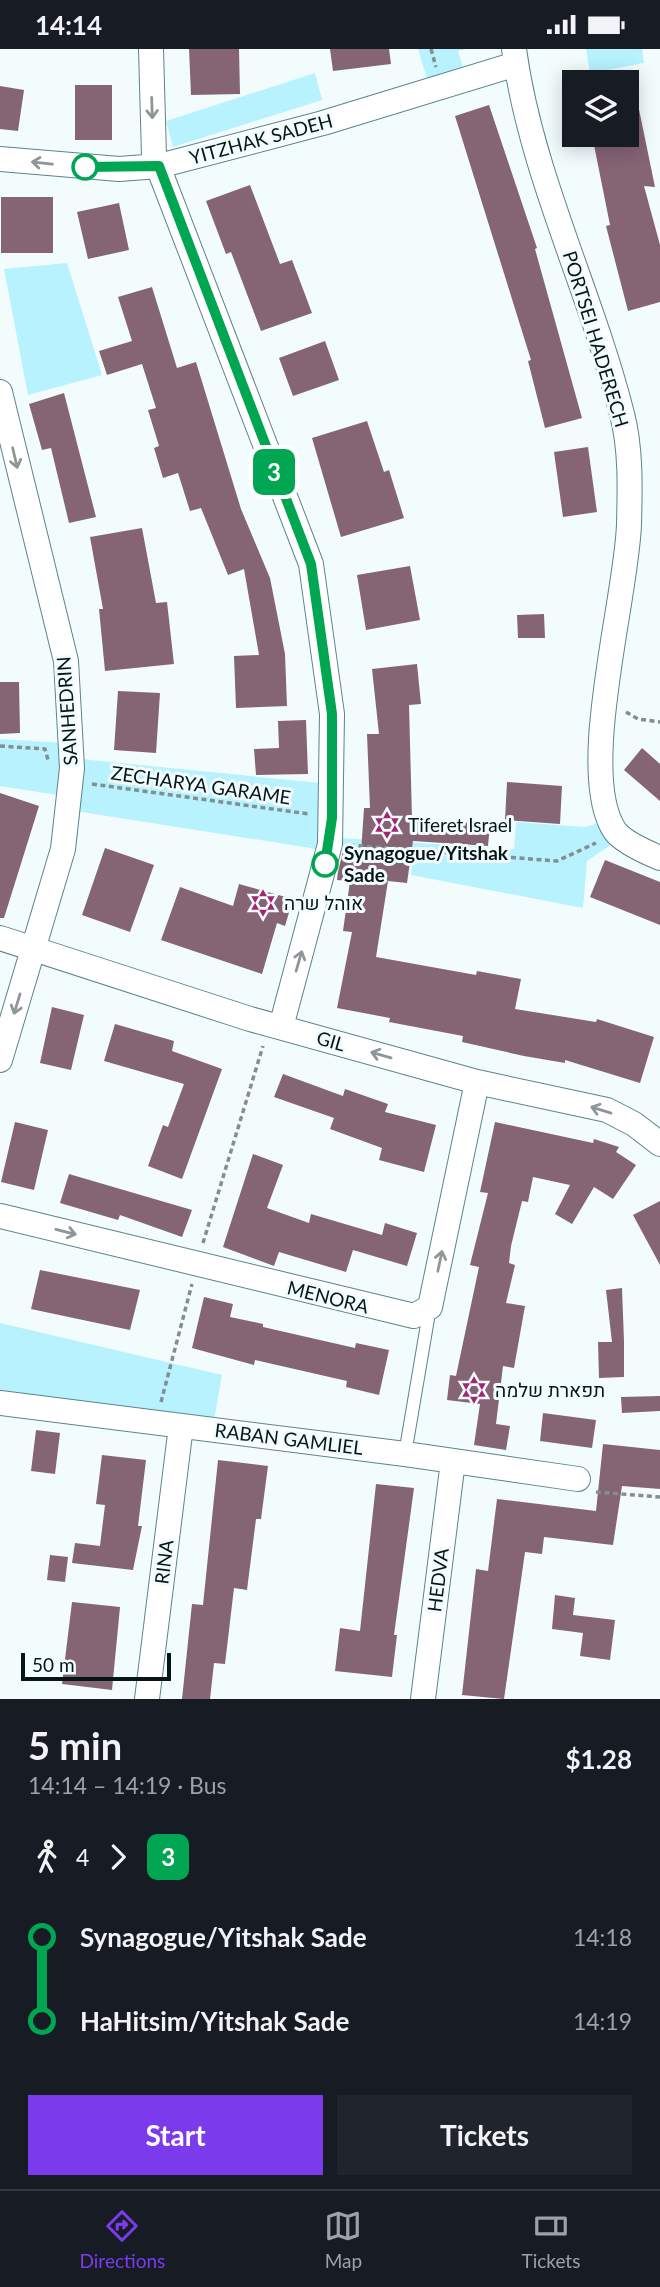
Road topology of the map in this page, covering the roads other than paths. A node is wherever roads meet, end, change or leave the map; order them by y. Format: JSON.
{"nodes":[{"id":1,"x":151,"y":49,"type":"edge"},
{"id":2,"x":515,"y":57,"type":"edge"},
{"id":3,"x":0,"y":159,"type":"edge"},
{"id":4,"x":159,"y":166,"type":"junction"},
{"id":5,"x":0,"y":391,"type":"edge"},
{"id":6,"x":660,"y":858,"type":"edge"},
{"id":7,"x":0,"y":938,"type":"edge"},
{"id":8,"x":35,"y":949,"type":"junction"},
{"id":9,"x":275,"y":1025,"type":"junction"},
{"id":10,"x":0,"y":1060,"type":"edge"},
{"id":11,"x":477,"y":1082,"type":"junction"},
{"id":12,"x":660,"y":1144,"type":"edge"},
{"id":13,"x":0,"y":1216,"type":"edge"},
{"id":14,"x":430,"y":1307,"type":"junction"},
{"id":15,"x":0,"y":1403,"type":"edge"},
{"id":16,"x":181,"y":1426,"type":"junction"},
{"id":17,"x":405,"y":1454,"type":"junction"},
{"id":18,"x":453,"y":1461,"type":"junction"},
{"id":19,"x":579,"y":1479,"type":"road end"},
{"id":20,"x":147,"y":1699,"type":"edge"},
{"id":21,"x":423,"y":1699,"type":"edge"}],
"edges":[{"from":1,"to":4,"type":"street","one_way":true},
{"from":2,"to":4,"type":"street","name":"YITZHAK SADEH"},
{"from":2,"to":6,"type":"street","name":"PORTSEI HADERECH"},
{"from":4,"to":3,"type":"street","name":"YITZHAK SADEH","one_way":true},
{"from":9,"to":4,"type":"street","one_way":true},
{"from":5,"to":8,"type":"street","name":"SANHEDRIN","one_way":true},
{"from":7,"to":8,"type":"street","name":"GIL"},
{"from":8,"to":9,"type":"street","name":"GIL"},
{"from":8,"to":10,"type":"street","one_way":true},
{"from":11,"to":9,"type":"street","name":"GIL","one_way":true},
{"from":12,"to":11,"type":"street","name":"GIL","one_way":true},
{"from":14,"to":11,"type":"street","one_way":true},
{"from":13,"to":14,"type":"street","name":"MENORA","one_way":true},
{"from":14,"to":17,"type":"lane"},
{"from":15,"to":16,"type":"street","name":"RABAN GAMLIEL"},
{"from":16,"to":17,"type":"street","name":"RABAN GAMLIEL"},
{"from":16,"to":20,"type":"street","name":"RINA"},
{"from":17,"to":18,"type":"street","name":"RABAN GAMLIEL"},
{"from":18,"to":19,"type":"street","name":"RABAN GAMLIEL"},
{"from":18,"to":21,"type":"street","name":"HEDVA"}]}
